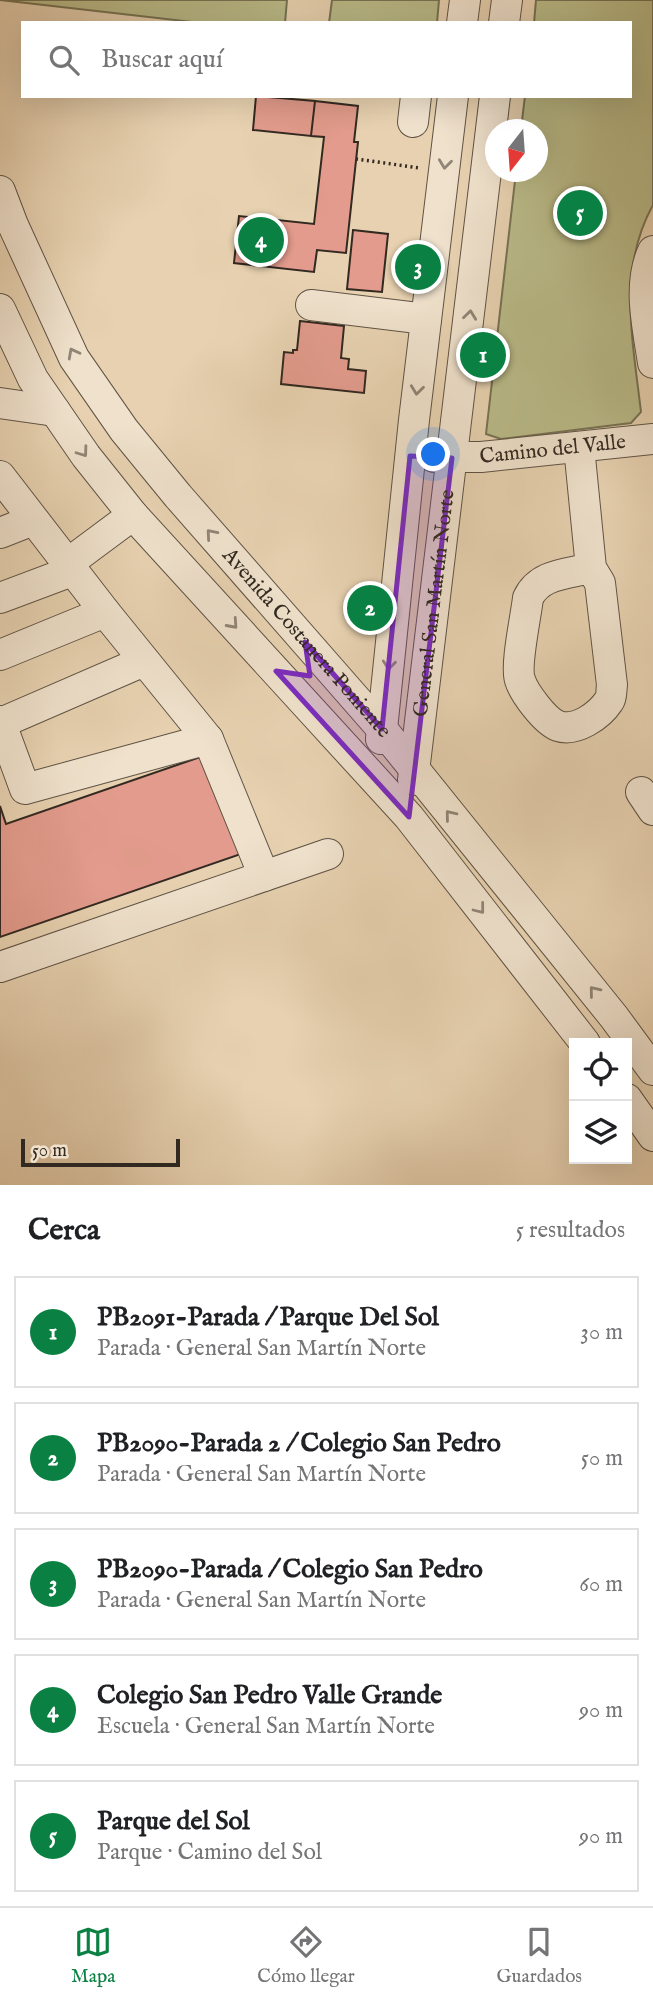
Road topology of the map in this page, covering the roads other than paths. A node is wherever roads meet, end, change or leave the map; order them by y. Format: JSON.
{"nodes":[{"id":1,"x":465,"y":0,"type":"edge"},
{"id":2,"x":507,"y":0,"type":"edge"},
{"id":3,"x":462,"y":21,"type":"edge"},
{"id":4,"x":504,"y":21,"type":"edge"},
{"id":5,"x":453,"y":98,"type":"edge"},
{"id":6,"x":495,"y":98,"type":"edge"},
{"id":7,"x":0,"y":191,"type":"edge"},
{"id":8,"x":653,"y":251,"type":"edge"},
{"id":9,"x":311,"y":305,"type":"dead end"},
{"id":10,"x":0,"y":309,"type":"edge"},
{"id":11,"x":426,"y":319,"type":"junction"},
{"id":12,"x":7,"y":346,"type":"edge"},
{"id":13,"x":653,"y":363,"type":"edge"},
{"id":14,"x":0,"y":403,"type":"edge"},
{"id":15,"x":55,"y":411,"type":"junction"},
{"id":16,"x":653,"y":439,"type":"edge"},
{"id":17,"x":579,"y":447,"type":"junction"},
{"id":18,"x":410,"y":456,"type":"junction"},
{"id":19,"x":452,"y":458,"type":"junction"},
{"id":20,"x":0,"y":476,"type":"edge"},
{"id":21,"x":133,"y":515,"type":"junction"},
{"id":22,"x":33,"y":520,"type":"junction"},
{"id":23,"x":0,"y":533,"type":"edge"},
{"id":24,"x":70,"y":567,"type":"junction"},
{"id":25,"x":591,"y":568,"type":"junction"},
{"id":26,"x":0,"y":598,"type":"edge"},
{"id":27,"x":105,"y":612,"type":"junction"},
{"id":28,"x":305,"y":642,"type":"junction"},
{"id":29,"x":0,"y":655,"type":"edge"},
{"id":30,"x":144,"y":661,"type":"junction"},
{"id":31,"x":276,"y":671,"type":"junction"},
{"id":32,"x":0,"y":722,"type":"edge"},
{"id":33,"x":382,"y":729,"type":"junction"},
{"id":34,"x":208,"y":739,"type":"junction"},
{"id":35,"x":414,"y":772,"type":"junction"},
{"id":36,"x":376,"y":780,"type":"junction"},
{"id":37,"x":409,"y":817,"type":"junction"},
{"id":38,"x":328,"y":854,"type":"dead end"},
{"id":39,"x":264,"y":876,"type":"junction"},
{"id":40,"x":0,"y":967,"type":"edge"},
{"id":41,"x":581,"y":1038,"type":"edge"},
{"id":42,"x":638,"y":1043,"type":"edge"},
{"id":43,"x":653,"y":1070,"type":"edge"},
{"id":44,"x":628,"y":1101,"type":"edge"},
{"id":45,"x":653,"y":1136,"type":"edge"}],
"edges":[{"from":1,"to":3,"type":"street"},
{"from":2,"to":4,"type":"street"},
{"from":5,"to":11,"type":"street","name":"General San Martín Norte","one_way":true},
{"from":19,"to":6,"type":"street","name":"General San Martín Norte","one_way":true},
{"from":28,"to":7,"type":"street","name":"Avenida Costanera Poniente","one_way":true},
{"from":8,"to":13,"type":"street"},
{"from":9,"to":11,"type":"street"},
{"from":10,"to":12,"type":"street","name":"Avenida Costanera Poniente"},
{"from":11,"to":18,"type":"street","name":"General San Martín Norte","one_way":true},
{"from":12,"to":15,"type":"street","name":"Avenida Costanera Poniente"},
{"from":14,"to":15,"type":"street"},
{"from":15,"to":21,"type":"street","name":"Avenida Costanera Poniente","one_way":true},
{"from":16,"to":17,"type":"street","name":"Camino del Valle"},
{"from":17,"to":19,"type":"street","name":"Camino del Valle"},
{"from":17,"to":25,"type":"street"},
{"from":18,"to":19,"type":"street","name":"Camino del Valle"},
{"from":18,"to":33,"type":"street","name":"General San Martín Norte","one_way":true},
{"from":19,"to":35,"type":"street","name":"General San Martín Norte"},
{"from":20,"to":22,"type":"street"},
{"from":21,"to":24,"type":"street"},
{"from":21,"to":31,"type":"street","name":"Avenida Costanera Poniente","one_way":true},
{"from":22,"to":23,"type":"street"},
{"from":22,"to":24,"type":"street"},
{"from":24,"to":26,"type":"street"},
{"from":24,"to":27,"type":"street"},
{"from":25,"to":25,"type":"street"},
{"from":27,"to":29,"type":"street"},
{"from":27,"to":30,"type":"street"},
{"from":28,"to":31,"type":"street"},
{"from":28,"to":33,"type":"street","name":"Avenida Costanera Poniente"},
{"from":30,"to":32,"type":"street"},
{"from":30,"to":34,"type":"street"},
{"from":31,"to":36,"type":"street","name":"Avenida Costanera Poniente"},
{"from":32,"to":34,"type":"street"},
{"from":33,"to":35,"type":"street","name":"Avenida Costanera Poniente"},
{"from":33,"to":36,"type":"street","name":"General San Martín Norte"},
{"from":34,"to":39,"type":"street"},
{"from":35,"to":37,"type":"street","name":"General San Martín Norte"},
{"from":42,"to":35,"type":"street","name":"Avenida Costanera Poniente","one_way":true},
{"from":36,"to":37,"type":"street","name":"Avenida Costanera Poniente"},
{"from":37,"to":41,"type":"street","name":"Avenida Costanera Poniente","one_way":true},
{"from":38,"to":39,"type":"street"},
{"from":39,"to":40,"type":"street"},
{"from":42,"to":43,"type":"street","name":"Avenida Costanera Poniente"},
{"from":44,"to":45,"type":"street"}]}
